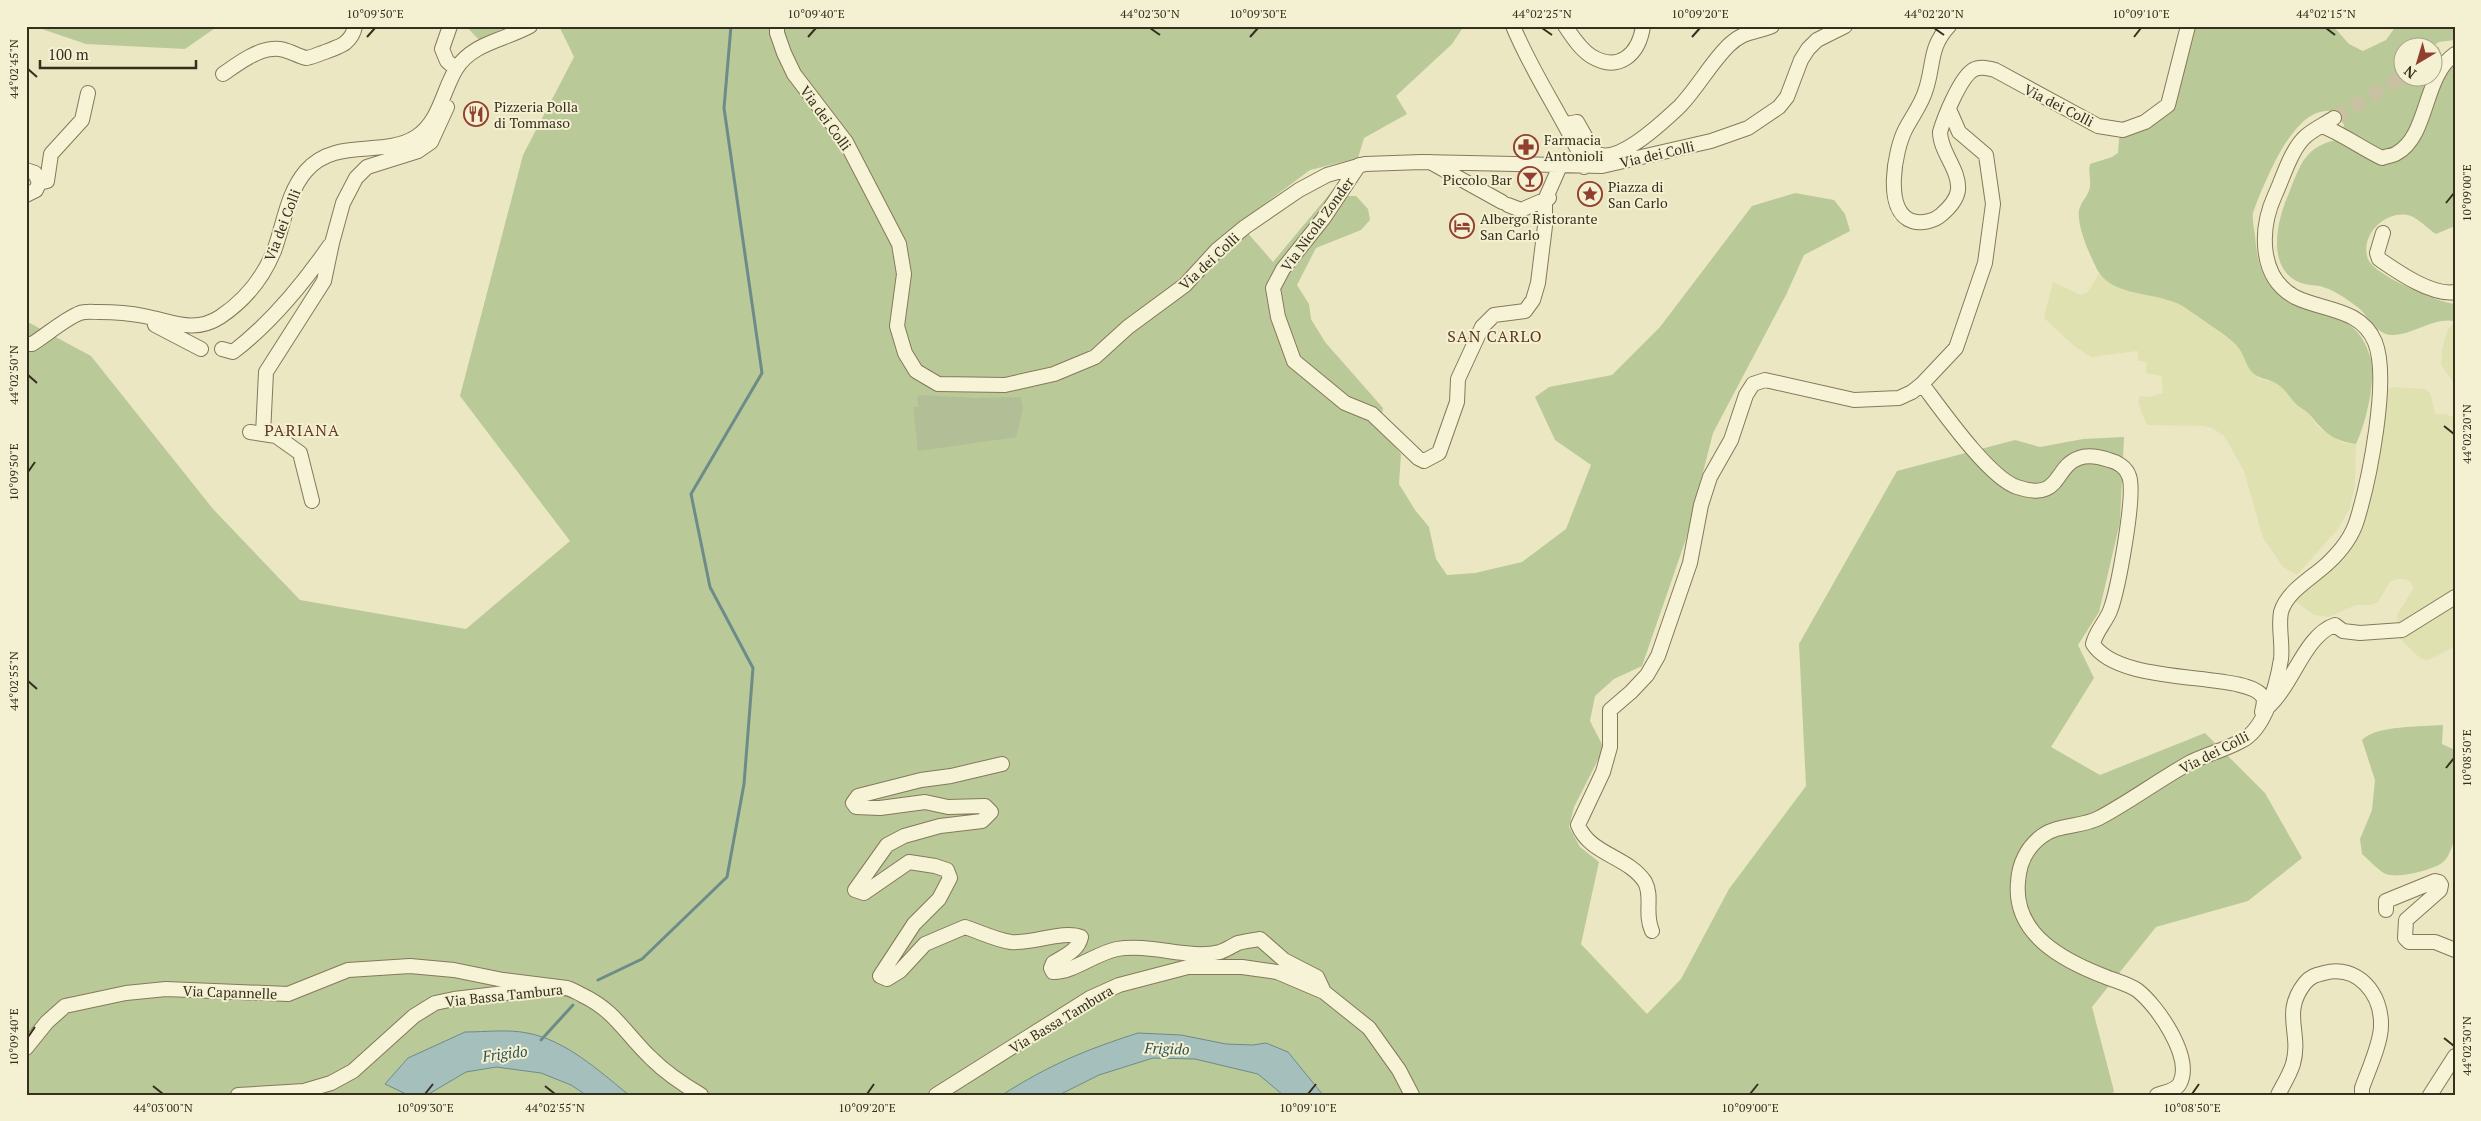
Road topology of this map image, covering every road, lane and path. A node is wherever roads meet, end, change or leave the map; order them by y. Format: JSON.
{"nodes":[{"id":1,"x":355,"y":26,"type":"edge"},
{"id":2,"x":450,"y":26,"type":"edge"},
{"id":3,"x":530,"y":26,"type":"edge"},
{"id":4,"x":777,"y":26,"type":"edge"},
{"id":5,"x":1513,"y":26,"type":"edge"},
{"id":6,"x":1565,"y":26,"type":"edge"},
{"id":7,"x":1643,"y":26,"type":"edge"},
{"id":8,"x":1772,"y":26,"type":"edge"},
{"id":9,"x":1845,"y":26,"type":"edge"},
{"id":10,"x":1949,"y":26,"type":"edge"},
{"id":11,"x":2188,"y":26,"type":"edge"},
{"id":12,"x":2450,"y":52,"type":"edge"},
{"id":13,"x":460,"y":65,"type":"junction"},
{"id":14,"x":223,"y":74,"type":"dead end"},
{"id":15,"x":88,"y":93,"type":"dead end"},
{"id":16,"x":1949,"y":109,"type":"junction"},
{"id":17,"x":2334,"y":118,"type":"tunnel mouth"},
{"id":18,"x":1566,"y":124,"type":"junction"},
{"id":19,"x":2322,"y":126,"type":"junction"},
{"id":20,"x":1430,"y":162,"type":"junction"},
{"id":21,"x":1359,"y":164,"type":"junction"},
{"id":22,"x":1560,"y":166,"type":"junction"},
{"id":23,"x":1584,"y":167,"type":"junction"},
{"id":24,"x":26,"y":170,"type":"edge"},
{"id":25,"x":39,"y":183,"type":"junction"},
{"id":26,"x":26,"y":195,"type":"edge"},
{"id":27,"x":1547,"y":199,"type":"junction"},
{"id":28,"x":2383,"y":233,"type":"dead end"},
{"id":29,"x":332,"y":243,"type":"junction"},
{"id":30,"x":2455,"y":292,"type":"edge"},
{"id":31,"x":143,"y":316,"type":"junction"},
{"id":32,"x":26,"y":344,"type":"edge"},
{"id":33,"x":201,"y":349,"type":"dead end"},
{"id":34,"x":222,"y":349,"type":"dead end"},
{"id":35,"x":1922,"y":384,"type":"junction"},
{"id":36,"x":312,"y":501,"type":"dead end"},
{"id":37,"x":2455,"y":597,"type":"edge"},
{"id":38,"x":2267,"y":708,"type":"junction"},
{"id":39,"x":2226,"y":748,"type":"junction"},
{"id":40,"x":1002,"y":764,"type":"dead end"},
{"id":41,"x":2386,"y":910,"type":"dead end"},
{"id":42,"x":1652,"y":931,"type":"dead end"},
{"id":43,"x":2455,"y":950,"type":"edge"},
{"id":44,"x":568,"y":988,"type":"junction"},
{"id":45,"x":1324,"y":992,"type":"junction"},
{"id":46,"x":26,"y":1048,"type":"edge"},
{"id":47,"x":2455,"y":1056,"type":"edge"},
{"id":48,"x":238,"y":1095,"type":"edge"},
{"id":49,"x":701,"y":1095,"type":"edge"},
{"id":50,"x":936,"y":1095,"type":"edge"},
{"id":51,"x":1412,"y":1095,"type":"edge"},
{"id":52,"x":2157,"y":1095,"type":"edge"},
{"id":53,"x":2278,"y":1095,"type":"edge"},
{"id":54,"x":2362,"y":1095,"type":"edge"},
{"id":55,"x":2430,"y":1095,"type":"edge"}],
"edges":[{"from":1,"to":14,"type":"street"},
{"from":2,"to":13,"type":"street"},
{"from":3,"to":13,"type":"street"},
{"from":4,"to":21,"type":"street","name":"Via dei Colli"},
{"from":5,"to":18,"type":"street"},
{"from":6,"to":7,"type":"street"},
{"from":8,"to":18,"type":"street"},
{"from":9,"to":23,"type":"street","name":"Via dei Colli"},
{"from":10,"to":16,"type":"street","name":"Via dei Colli"},
{"from":11,"to":16,"type":"street","name":"Via dei Colli"},
{"from":12,"to":19,"type":"street"},
{"from":13,"to":29,"type":"street"},
{"from":13,"to":31,"type":"street","name":"Via dei Colli"},
{"from":15,"to":25,"type":"street"},
{"from":16,"to":35,"type":"street"},
{"from":17,"to":19,"type":"street","name":"Via dei Colli"},
{"from":18,"to":23,"type":"street"},
{"from":19,"to":38,"type":"street","name":"Via dei Colli"},
{"from":20,"to":21,"type":"street","name":"Via dei Colli"},
{"from":20,"to":22,"type":"street","name":"Via dei Colli"},
{"from":20,"to":27,"type":"street"},
{"from":21,"to":27,"type":"street","name":"Via Nicola Zonder"},
{"from":22,"to":23,"type":"street","name":"Via dei Colli"},
{"from":22,"to":27,"type":"street","name":"Via Nicola Zonder"},
{"from":24,"to":25,"type":"street"},
{"from":25,"to":26,"type":"street"},
{"from":28,"to":30,"type":"street"},
{"from":29,"to":34,"type":"street"},
{"from":29,"to":36,"type":"street"},
{"from":31,"to":32,"type":"street","name":"Via dei Colli"},
{"from":31,"to":33,"type":"street","name":"Via dei Colli"},
{"from":35,"to":39,"type":"street"},
{"from":35,"to":42,"type":"street"},
{"from":37,"to":38,"type":"street"},
{"from":38,"to":39,"type":"street","name":"Via dei Colli"},
{"from":39,"to":52,"type":"street","name":"Via dei Colli"},
{"from":40,"to":45,"type":"street"},
{"from":41,"to":43,"type":"street"},
{"from":44,"to":46,"type":"street","name":"Via Capannelle"},
{"from":44,"to":48,"type":"street","name":"Via Bassa Tambura"},
{"from":44,"to":49,"type":"street","name":"Via Bassa Tambura"},
{"from":45,"to":50,"type":"street","name":"Via Bassa Tambura"},
{"from":45,"to":51,"type":"street","name":"Via Bassa Tambura"},
{"from":47,"to":55,"type":"street"},
{"from":53,"to":54,"type":"street"}]}
